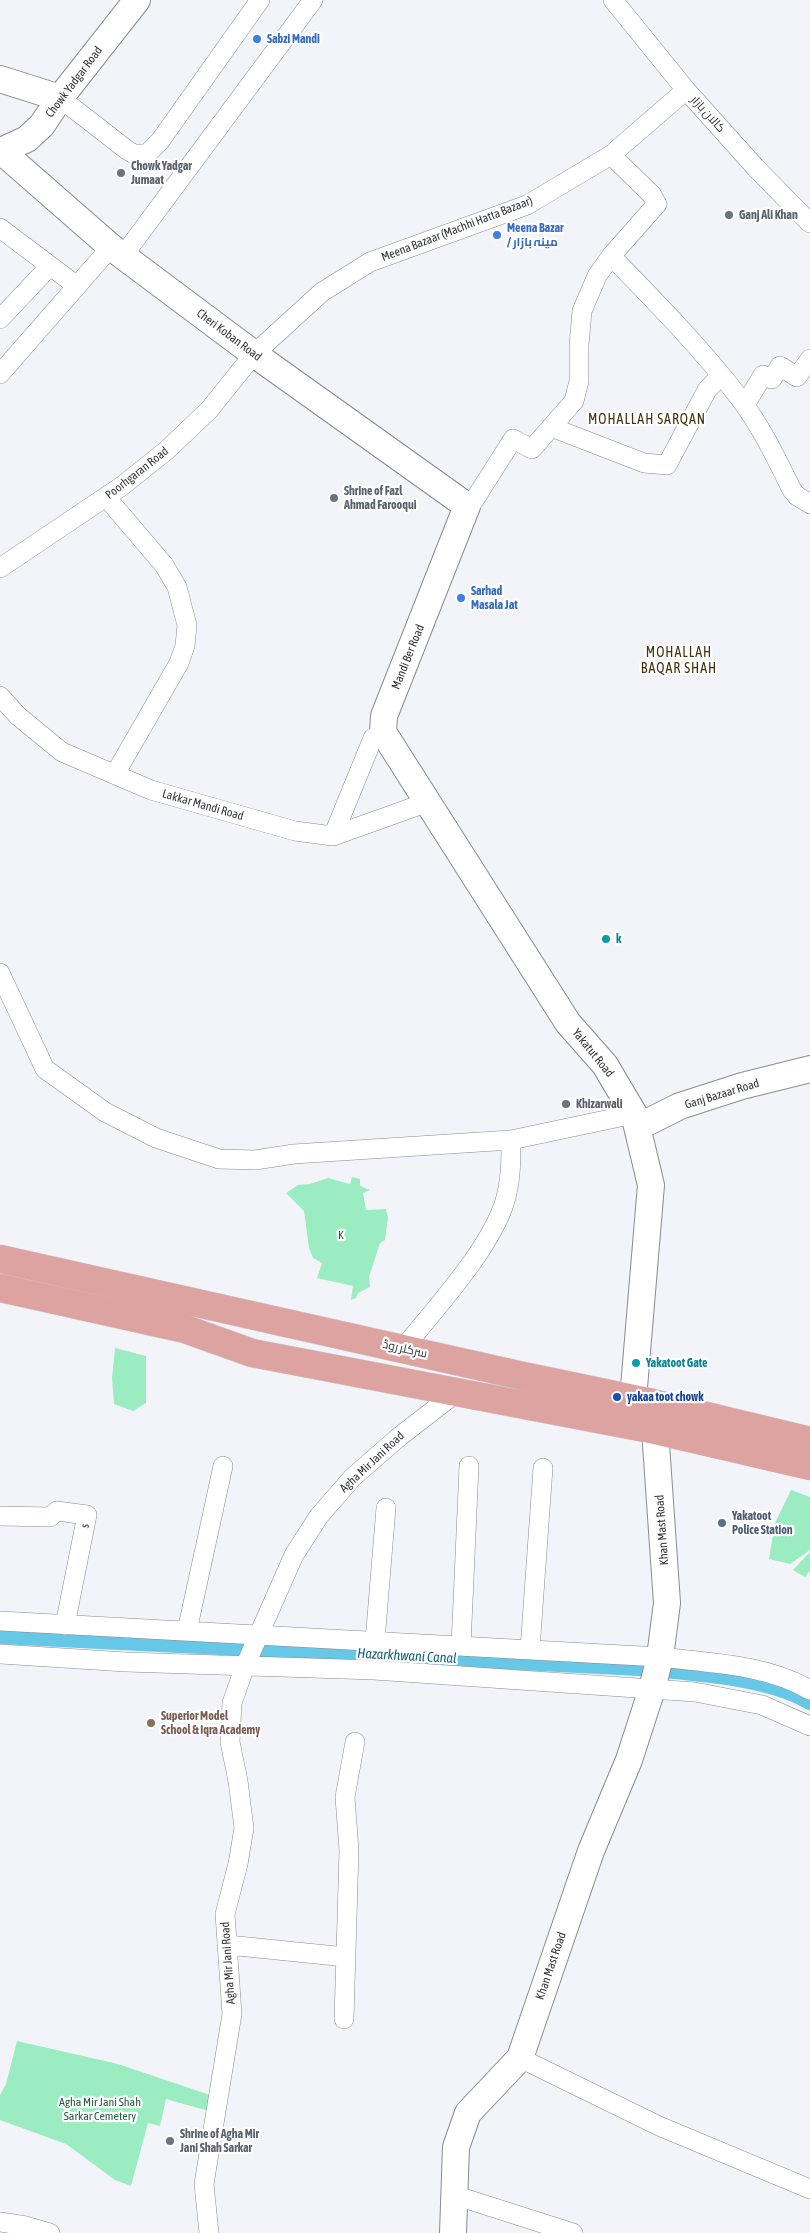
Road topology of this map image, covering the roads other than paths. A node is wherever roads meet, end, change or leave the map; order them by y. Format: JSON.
{"nodes":[{"id":1,"x":137,"y":0,"type":"edge"},
{"id":2,"x":260,"y":0,"type":"edge"},
{"id":3,"x":314,"y":0,"type":"edge"},
{"id":4,"x":613,"y":0,"type":"edge"},
{"id":5,"x":0,"y":79,"type":"edge"},
{"id":6,"x":686,"y":90,"type":"junction"},
{"id":7,"x":60,"y":98,"type":"junction"},
{"id":8,"x":0,"y":152,"type":"edge"},
{"id":9,"x":611,"y":155,"type":"junction"},
{"id":10,"x":810,"y":223,"type":"edge"},
{"id":11,"x":0,"y":228,"type":"edge"},
{"id":12,"x":117,"y":252,"type":"junction"},
{"id":13,"x":611,"y":256,"type":"junction"},
{"id":14,"x":50,"y":266,"type":"junction"},
{"id":15,"x":77,"y":286,"type":"junction"},
{"id":16,"x":0,"y":319,"type":"edge"},
{"id":17,"x":254,"y":354,"type":"junction"},
{"id":18,"x":810,"y":359,"type":"edge"},
{"id":19,"x":0,"y":374,"type":"edge"},
{"id":20,"x":720,"y":375,"type":"junction"},
{"id":21,"x":745,"y":405,"type":"junction"},
{"id":22,"x":551,"y":427,"type":"junction"},
{"id":23,"x":106,"y":497,"type":"junction"},
{"id":24,"x":810,"y":504,"type":"edge"},
{"id":25,"x":467,"y":506,"type":"junction"},
{"id":26,"x":0,"y":568,"type":"edge"},
{"id":27,"x":0,"y":696,"type":"edge"},
{"id":28,"x":383,"y":732,"type":"junction"},
{"id":29,"x":115,"y":774,"type":"junction"},
{"id":30,"x":428,"y":802,"type":"junction"},
{"id":31,"x":333,"y":836,"type":"junction"},
{"id":32,"x":0,"y":973,"type":"edge"},
{"id":33,"x":810,"y":1069,"type":"edge"},
{"id":34,"x":636,"y":1121,"type":"junction"},
{"id":35,"x":511,"y":1140,"type":"junction"},
{"id":36,"x":0,"y":1259,"type":"edge"},
{"id":37,"x":0,"y":1288,"type":"edge"},
{"id":38,"x":403,"y":1349,"type":"junction"},
{"id":39,"x":488,"y":1368,"type":"junction"},
{"id":40,"x":457,"y":1392,"type":"junction"},
{"id":41,"x":643,"y":1401,"type":"junction"},
{"id":42,"x":655,"y":1430,"type":"junction"},
{"id":43,"x":810,"y":1441,"type":"edge"},
{"id":44,"x":223,"y":1466,"type":"dead end"},
{"id":45,"x":469,"y":1466,"type":"dead end"},
{"id":46,"x":810,"y":1466,"type":"edge"},
{"id":47,"x":543,"y":1468,"type":"dead end"},
{"id":48,"x":386,"y":1508,"type":"dead end"},
{"id":49,"x":0,"y":1516,"type":"edge"},
{"id":50,"x":0,"y":1621,"type":"edge"},
{"id":51,"x":64,"y":1625,"type":"junction"},
{"id":52,"x":187,"y":1631,"type":"junction"},
{"id":53,"x":259,"y":1635,"type":"junction"},
{"id":54,"x":375,"y":1641,"type":"junction"},
{"id":55,"x":461,"y":1646,"type":"junction"},
{"id":56,"x":530,"y":1650,"type":"junction"},
{"id":57,"x":0,"y":1654,"type":"edge"},
{"id":58,"x":660,"y":1657,"type":"junction"},
{"id":59,"x":245,"y":1666,"type":"junction"},
{"id":60,"x":652,"y":1689,"type":"junction"},
{"id":61,"x":810,"y":1690,"type":"edge"},
{"id":62,"x":810,"y":1726,"type":"edge"},
{"id":63,"x":355,"y":1742,"type":"dead end"},
{"id":64,"x":228,"y":1945,"type":"junction"},
{"id":65,"x":346,"y":1958,"type":"junction"},
{"id":66,"x":344,"y":2019,"type":"dead end"},
{"id":67,"x":520,"y":2058,"type":"junction"},
{"id":68,"x":810,"y":2189,"type":"edge"},
{"id":69,"x":454,"y":2195,"type":"junction"},
{"id":70,"x":0,"y":2222,"type":"edge"},
{"id":71,"x":50,"y":2233,"type":"edge"},
{"id":72,"x":209,"y":2233,"type":"edge"},
{"id":73,"x":453,"y":2233,"type":"edge"},
{"id":74,"x":573,"y":2233,"type":"edge"}],
"edges":[{"from":1,"to":7,"type":"street","name":"Chowk Yadgar Road"},
{"from":2,"to":7,"type":"street"},
{"from":3,"to":12,"type":"street"},
{"from":4,"to":6,"type":"street","name":"کالان بازار"},
{"from":5,"to":7,"type":"street"},
{"from":6,"to":9,"type":"street","name":"Meena Bazaar (Machhi Hatta Bazaar)"},
{"from":6,"to":10,"type":"street","name":"کالان بازار"},
{"from":7,"to":8,"type":"street","name":"Chowk Yadgar Road"},
{"from":8,"to":12,"type":"street","name":"Cheri Koban Road"},
{"from":9,"to":13,"type":"street"},
{"from":9,"to":17,"type":"street","name":"Meena Bazaar (Machhi Hatta Bazaar)"},
{"from":11,"to":14,"type":"street"},
{"from":12,"to":15,"type":"street"},
{"from":12,"to":17,"type":"street","name":"Cheri Koban Road"},
{"from":13,"to":20,"type":"street"},
{"from":13,"to":22,"type":"street"},
{"from":14,"to":15,"type":"street"},
{"from":14,"to":16,"type":"street"},
{"from":15,"to":19,"type":"street"},
{"from":17,"to":23,"type":"street","name":"Poorhgaran Road"},
{"from":17,"to":25,"type":"street","name":"Cheri Koban Road"},
{"from":18,"to":21,"type":"street"},
{"from":20,"to":21,"type":"street"},
{"from":20,"to":22,"type":"street"},
{"from":21,"to":24,"type":"street"},
{"from":22,"to":25,"type":"street"},
{"from":23,"to":26,"type":"street","name":"Poorhgaran Road"},
{"from":23,"to":29,"type":"street"},
{"from":25,"to":28,"type":"street","name":"Mandi Ber Road"},
{"from":27,"to":29,"type":"street","name":"Lakkar Mandi Road"},
{"from":28,"to":30,"type":"street"},
{"from":28,"to":31,"type":"street"},
{"from":29,"to":31,"type":"street","name":"Lakkar Mandi Road"},
{"from":30,"to":31,"type":"street","name":"Lakkar Mandi Road"},
{"from":30,"to":34,"type":"street","name":"Yakatut Road"},
{"from":32,"to":35,"type":"street"},
{"from":33,"to":34,"type":"street","name":"Ganj Bazaar Road"},
{"from":34,"to":35,"type":"street"},
{"from":34,"to":41,"type":"street","name":"Yakatut Road"},
{"from":35,"to":38,"type":"street"},
{"from":36,"to":38,"type":"main road","name":"سرکلر روڈ"},
{"from":37,"to":40,"type":"main road"},
{"from":38,"to":39,"type":"main road","name":"سرکلر روڈ"},
{"from":39,"to":40,"type":"main road","name":"Agha Mir Jani Road"},
{"from":39,"to":41,"type":"main road","name":"سرکلر روڈ"},
{"from":40,"to":42,"type":"main road"},
{"from":40,"to":53,"type":"street","name":"Agha Mir Jani Road"},
{"from":41,"to":42,"type":"main road","name":"Khan Mast Road"},
{"from":41,"to":43,"type":"main road","name":"سرکلر روڈ"},
{"from":42,"to":46,"type":"main road"},
{"from":42,"to":58,"type":"street","name":"Khan Mast Road"},
{"from":44,"to":52,"type":"street"},
{"from":45,"to":55,"type":"street"},
{"from":47,"to":56,"type":"street"},
{"from":48,"to":54,"type":"street"},
{"from":49,"to":51,"type":"street","name":"s"},
{"from":50,"to":51,"type":"street"},
{"from":51,"to":52,"type":"street"},
{"from":52,"to":53,"type":"street"},
{"from":53,"to":54,"type":"street"},
{"from":53,"to":59,"type":"street","name":"Agha Mir Jani Road"},
{"from":54,"to":55,"type":"street"},
{"from":55,"to":56,"type":"street"},
{"from":56,"to":58,"type":"street"},
{"from":57,"to":59,"type":"street"},
{"from":58,"to":60,"type":"street","name":"Khan Mast Road"},
{"from":58,"to":61,"type":"street"},
{"from":59,"to":60,"type":"street"},
{"from":59,"to":64,"type":"street","name":"Agha Mir Jani Road"},
{"from":60,"to":62,"type":"street"},
{"from":60,"to":67,"type":"street","name":"Khan Mast Road"},
{"from":63,"to":65,"type":"street"},
{"from":64,"to":65,"type":"street"},
{"from":64,"to":72,"type":"street","name":"Agha Mir Jani Road"},
{"from":65,"to":66,"type":"street"},
{"from":67,"to":68,"type":"street"},
{"from":67,"to":69,"type":"street","name":"Khan Mast Road"},
{"from":69,"to":73,"type":"street","name":"Khan Mast Road"},
{"from":69,"to":74,"type":"street"},
{"from":70,"to":71,"type":"street"}]}
